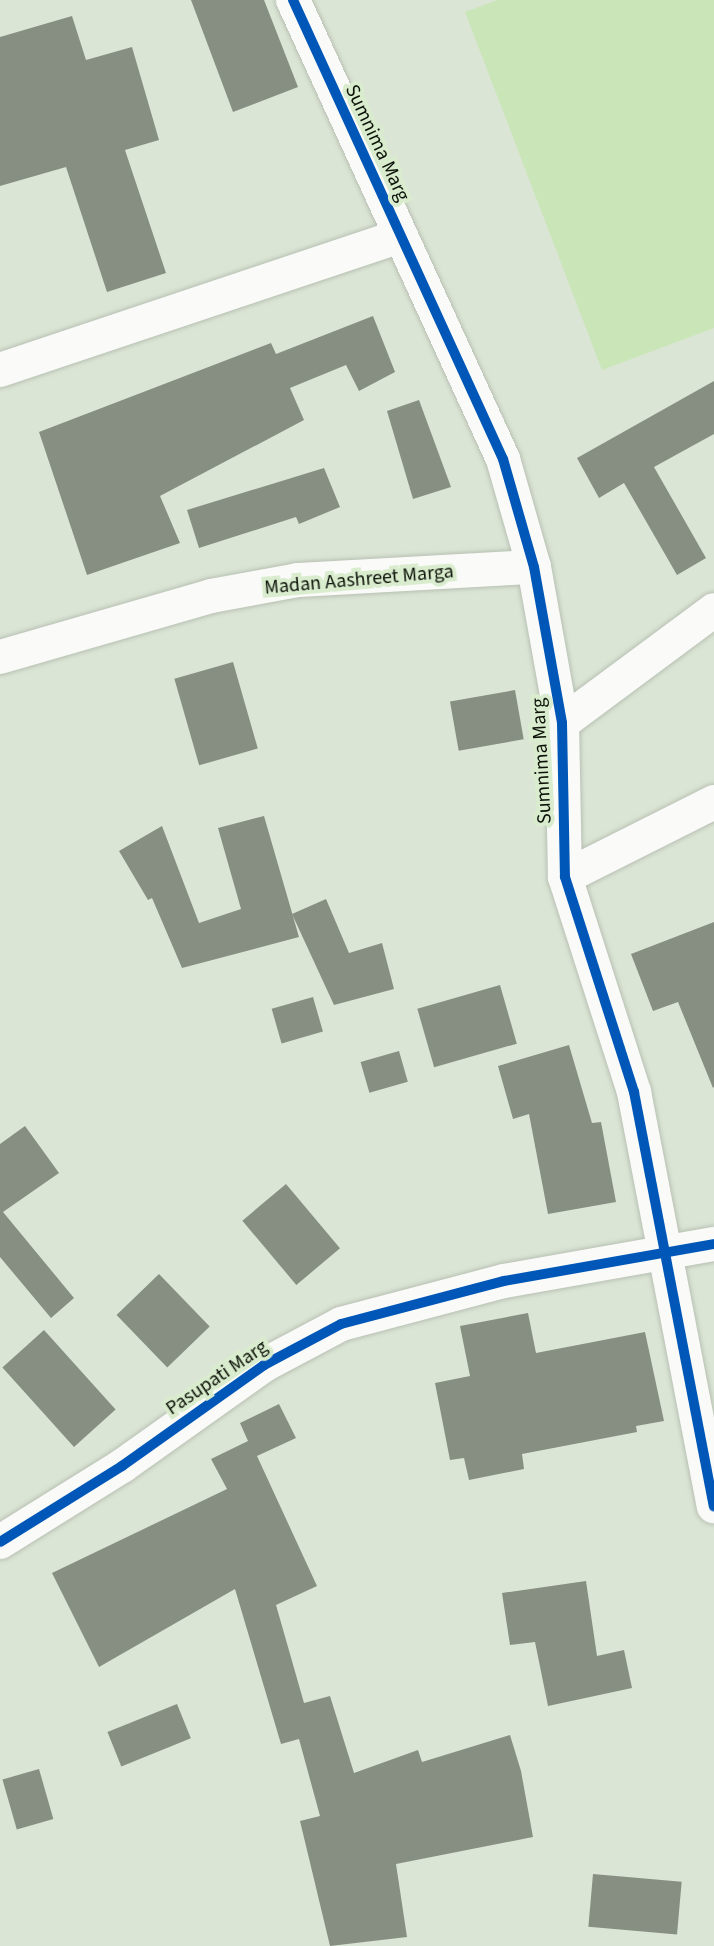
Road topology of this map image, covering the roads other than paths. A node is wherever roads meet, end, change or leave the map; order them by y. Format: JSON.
{"nodes":[{"id":1,"x":293,"y":0,"type":"edge"},
{"id":2,"x":400,"y":236,"type":"junction"},
{"id":3,"x":0,"y":370,"type":"edge"},
{"id":4,"x":534,"y":567,"type":"junction"},
{"id":5,"x":714,"y":610,"type":"edge"},
{"id":6,"x":0,"y":657,"type":"edge"},
{"id":7,"x":562,"y":723,"type":"junction"},
{"id":8,"x":714,"y":802,"type":"edge"},
{"id":9,"x":565,"y":877,"type":"junction"},
{"id":10,"x":714,"y":1244,"type":"edge"},
{"id":11,"x":664,"y":1254,"type":"junction"},
{"id":12,"x":714,"y":1506,"type":"edge"},
{"id":13,"x":0,"y":1542,"type":"edge"}],
"edges":[{"from":1,"to":2,"type":"street","name":"Sumnima Marg"},
{"from":2,"to":3,"type":"street"},
{"from":2,"to":4,"type":"street","name":"Sumnima Marg"},
{"from":4,"to":6,"type":"street","name":"Madan Aashreet Marga"},
{"from":4,"to":7,"type":"street","name":"Sumnima Marg"},
{"from":5,"to":7,"type":"street"},
{"from":7,"to":9,"type":"street","name":"Sumnima Marg"},
{"from":8,"to":9,"type":"street"},
{"from":9,"to":11,"type":"street","name":"Sumnima Marg"},
{"from":10,"to":11,"type":"street","name":"Pasupati Marg"},
{"from":11,"to":12,"type":"street","name":"Sumnima Marg"},
{"from":11,"to":13,"type":"street","name":"Pasupati Marg"}]}
